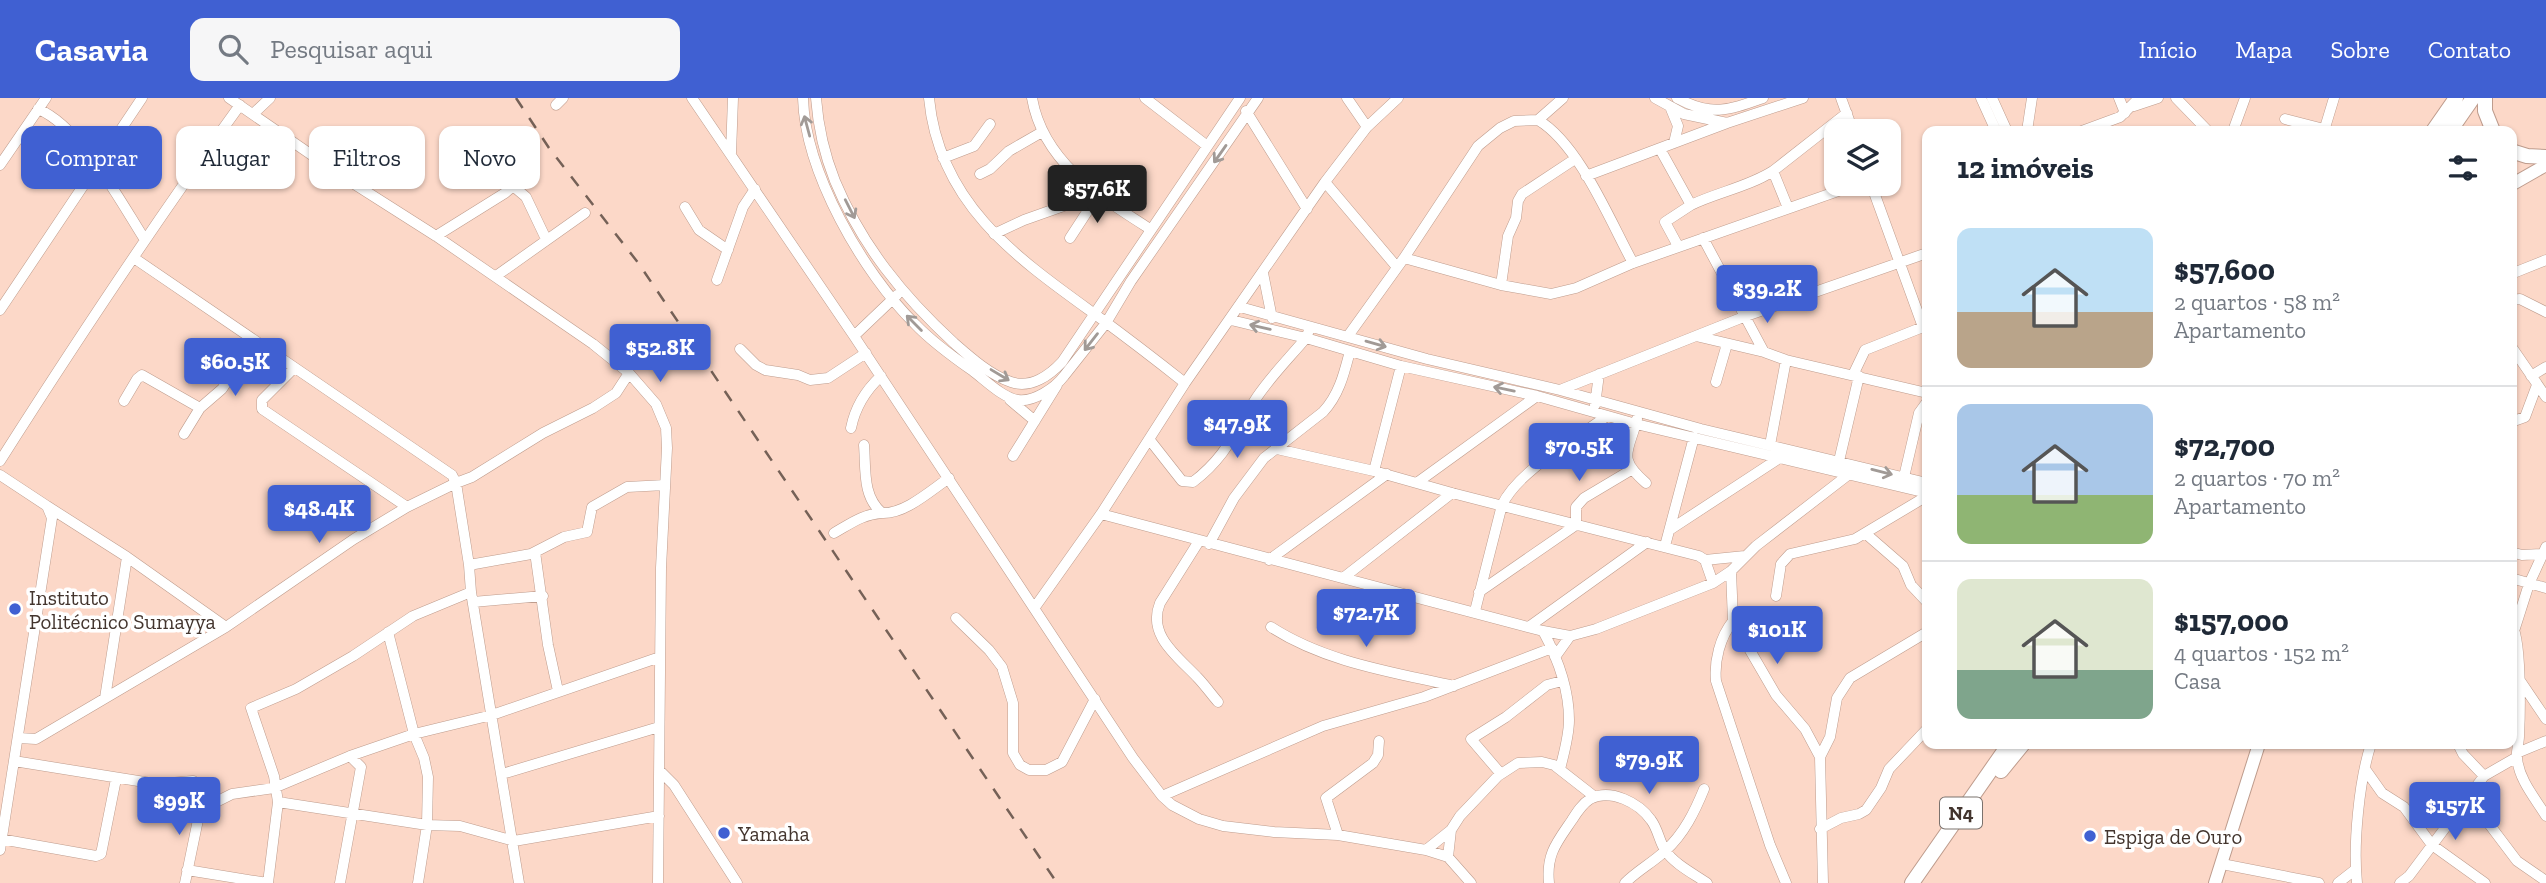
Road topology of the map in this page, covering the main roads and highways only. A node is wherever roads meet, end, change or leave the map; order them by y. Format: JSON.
{"nodes":[{"id":1,"x":2456,"y":98,"type":"edge"},
{"id":2,"x":2473,"y":98,"type":"edge"},
{"id":3,"x":2485,"y":98,"type":"edge"},
{"id":4,"x":2436,"y":126,"type":"edge"},
{"id":5,"x":2453,"y":126,"type":"edge"},
{"id":6,"x":2491,"y":126,"type":"edge"},
{"id":7,"x":2517,"y":152,"type":"edge"},
{"id":8,"x":2546,"y":157,"type":"edge"},
{"id":9,"x":2546,"y":165,"type":"edge"},
{"id":10,"x":2517,"y":182,"type":"edge"},
{"id":11,"x":2006,"y":749,"type":"edge"},
{"id":12,"x":2018,"y":749,"type":"edge"},
{"id":13,"x":2257,"y":749,"type":"edge"},
{"id":14,"x":1912,"y":883,"type":"edge"},
{"id":15,"x":1924,"y":883,"type":"edge"},
{"id":16,"x":2215,"y":883,"type":"edge"}],
"edges":[{"from":1,"to":4,"type":"highway"},
{"from":2,"to":5,"type":"highway"},
{"from":3,"to":6,"type":"highway"},
{"from":7,"to":8,"type":"highway"},
{"from":9,"to":10,"type":"main road"},
{"from":11,"to":14,"type":"highway","number":"N4"},
{"from":12,"to":15,"type":"highway","number":"N4"},
{"from":13,"to":16,"type":"main road"}]}
